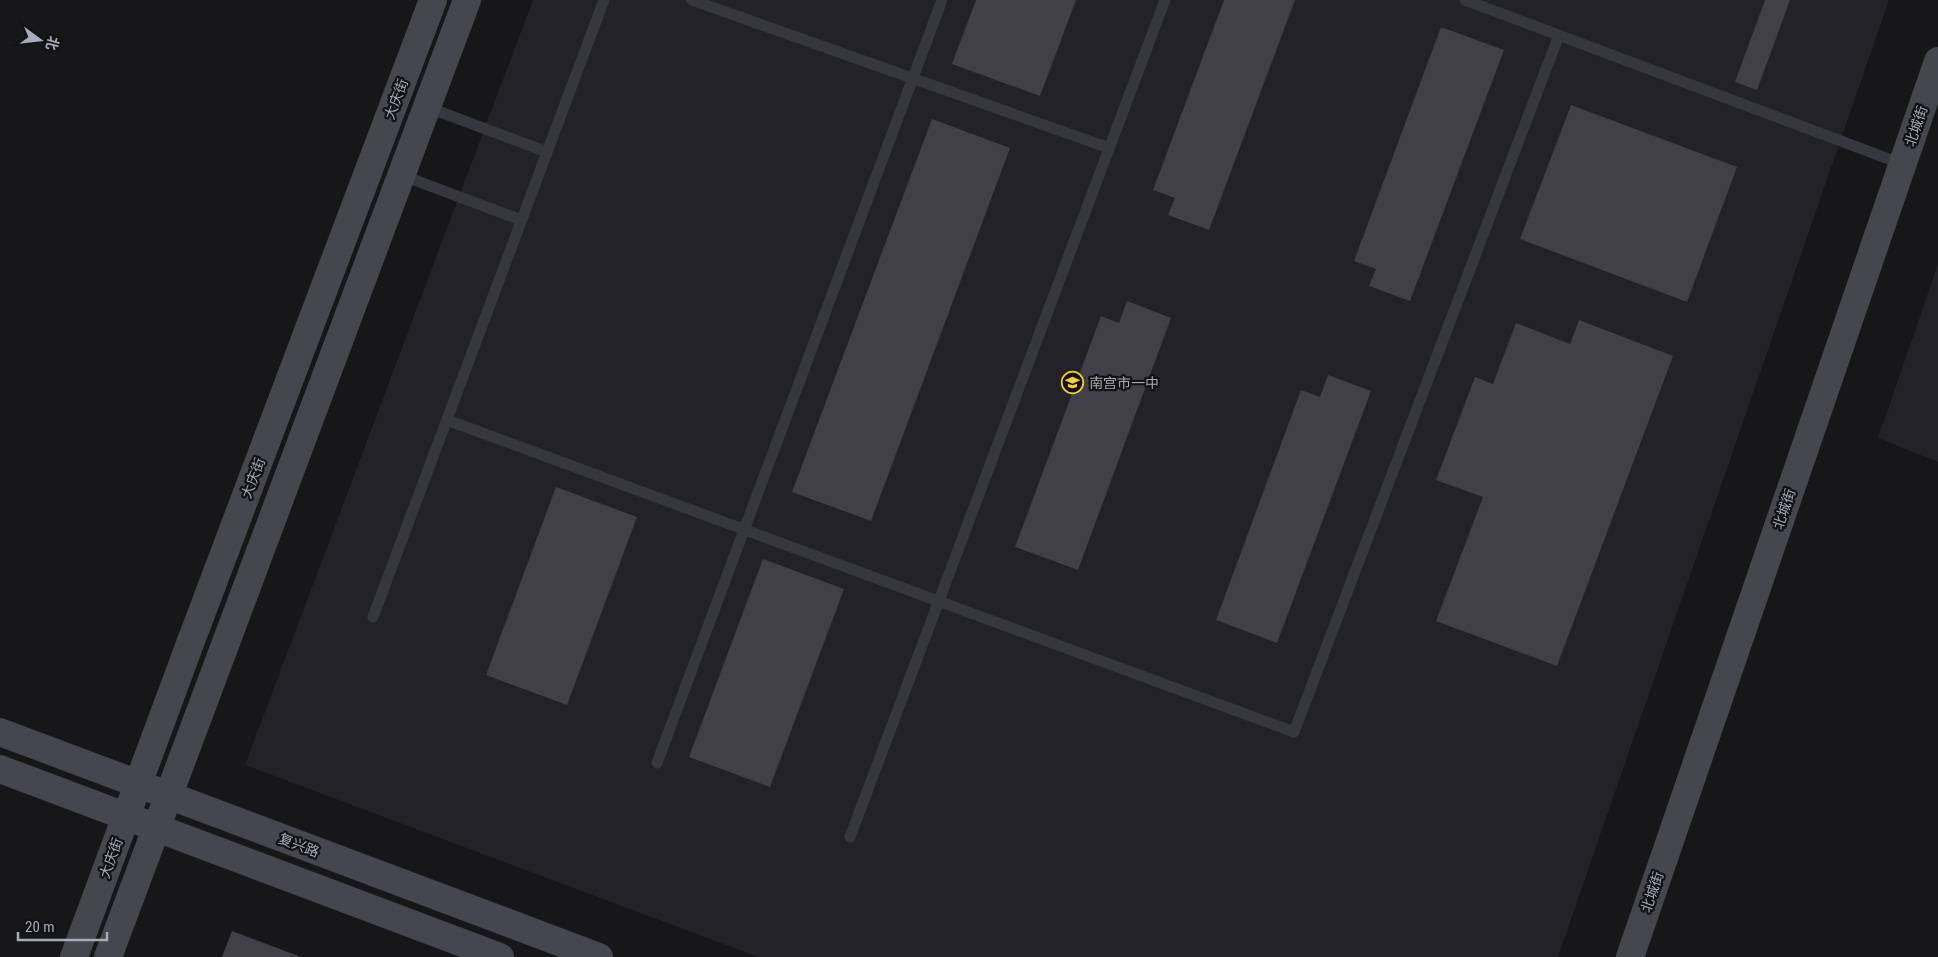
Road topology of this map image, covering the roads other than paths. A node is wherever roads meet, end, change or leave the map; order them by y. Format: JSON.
{"nodes":[{"id":1,"x":433,"y":0,"type":"edge"},
{"id":2,"x":466,"y":0,"type":"edge"},
{"id":3,"x":604,"y":0,"type":"edge"},
{"id":4,"x":692,"y":0,"type":"edge"},
{"id":5,"x":942,"y":0,"type":"edge"},
{"id":6,"x":1165,"y":0,"type":"edge"},
{"id":7,"x":1464,"y":0,"type":"edge"},
{"id":8,"x":1559,"y":35,"type":"junction"},
{"id":9,"x":1938,"y":60,"type":"edge"},
{"id":10,"x":913,"y":78,"type":"junction"},
{"id":11,"x":426,"y":107,"type":"junction"},
{"id":12,"x":1109,"y":148,"type":"junction"},
{"id":13,"x":547,"y":152,"type":"junction"},
{"id":14,"x":1902,"y":164,"type":"junction"},
{"id":15,"x":401,"y":175,"type":"junction"},
{"id":16,"x":521,"y":220,"type":"junction"},
{"id":17,"x":447,"y":420,"type":"junction"},
{"id":18,"x":744,"y":529,"type":"junction"},
{"id":19,"x":939,"y":600,"type":"junction"},
{"id":20,"x":373,"y":617,"type":"dead end"},
{"id":21,"x":0,"y":732,"type":"edge"},
{"id":22,"x":657,"y":763,"type":"dead end"},
{"id":23,"x":0,"y":769,"type":"edge"},
{"id":24,"x":138,"y":784,"type":"junction"},
{"id":25,"x":168,"y":795,"type":"junction"},
{"id":26,"x":126,"y":817,"type":"junction"},
{"id":27,"x":156,"y":828,"type":"junction"},
{"id":28,"x":850,"y":836,"type":"dead end"},
{"id":29,"x":74,"y":957,"type":"edge"},
{"id":30,"x":108,"y":957,"type":"edge"},
{"id":31,"x":500,"y":957,"type":"edge"},
{"id":32,"x":599,"y":957,"type":"edge"},
{"id":33,"x":1630,"y":957,"type":"edge"}],
"edges":[{"from":1,"to":24,"type":"street","name":"大庆街"},
{"from":2,"to":11,"type":"street"},
{"from":3,"to":13,"type":"lane"},
{"from":4,"to":10,"type":"lane"},
{"from":5,"to":10,"type":"lane"},
{"from":6,"to":12,"type":"lane"},
{"from":7,"to":8,"type":"lane"},
{"from":8,"to":14,"type":"lane"},
{"from":8,"to":19,"type":"lane"},
{"from":9,"to":14,"type":"street","name":"北城街"},
{"from":10,"to":12,"type":"lane"},
{"from":10,"to":18,"type":"lane"},
{"from":11,"to":13,"type":"lane"},
{"from":11,"to":15,"type":"street"},
{"from":12,"to":19,"type":"lane"},
{"from":13,"to":16,"type":"lane"},
{"from":14,"to":33,"type":"street","name":"北城街"},
{"from":15,"to":16,"type":"lane"},
{"from":15,"to":25,"type":"street"},
{"from":16,"to":17,"type":"lane"},
{"from":17,"to":18,"type":"lane"},
{"from":17,"to":20,"type":"lane"},
{"from":18,"to":19,"type":"lane"},
{"from":18,"to":22,"type":"lane"},
{"from":19,"to":28,"type":"lane"},
{"from":21,"to":24,"type":"street","name":"复兴路"},
{"from":23,"to":26,"type":"street"},
{"from":24,"to":25,"type":"street","name":"复兴路"},
{"from":24,"to":26,"type":"street","name":"大庆街"},
{"from":25,"to":27,"type":"street"},
{"from":25,"to":32,"type":"street","name":"复兴路"},
{"from":26,"to":27,"type":"street"},
{"from":26,"to":29,"type":"street","name":"大庆街"},
{"from":27,"to":30,"type":"street"},
{"from":27,"to":31,"type":"street"}]}
